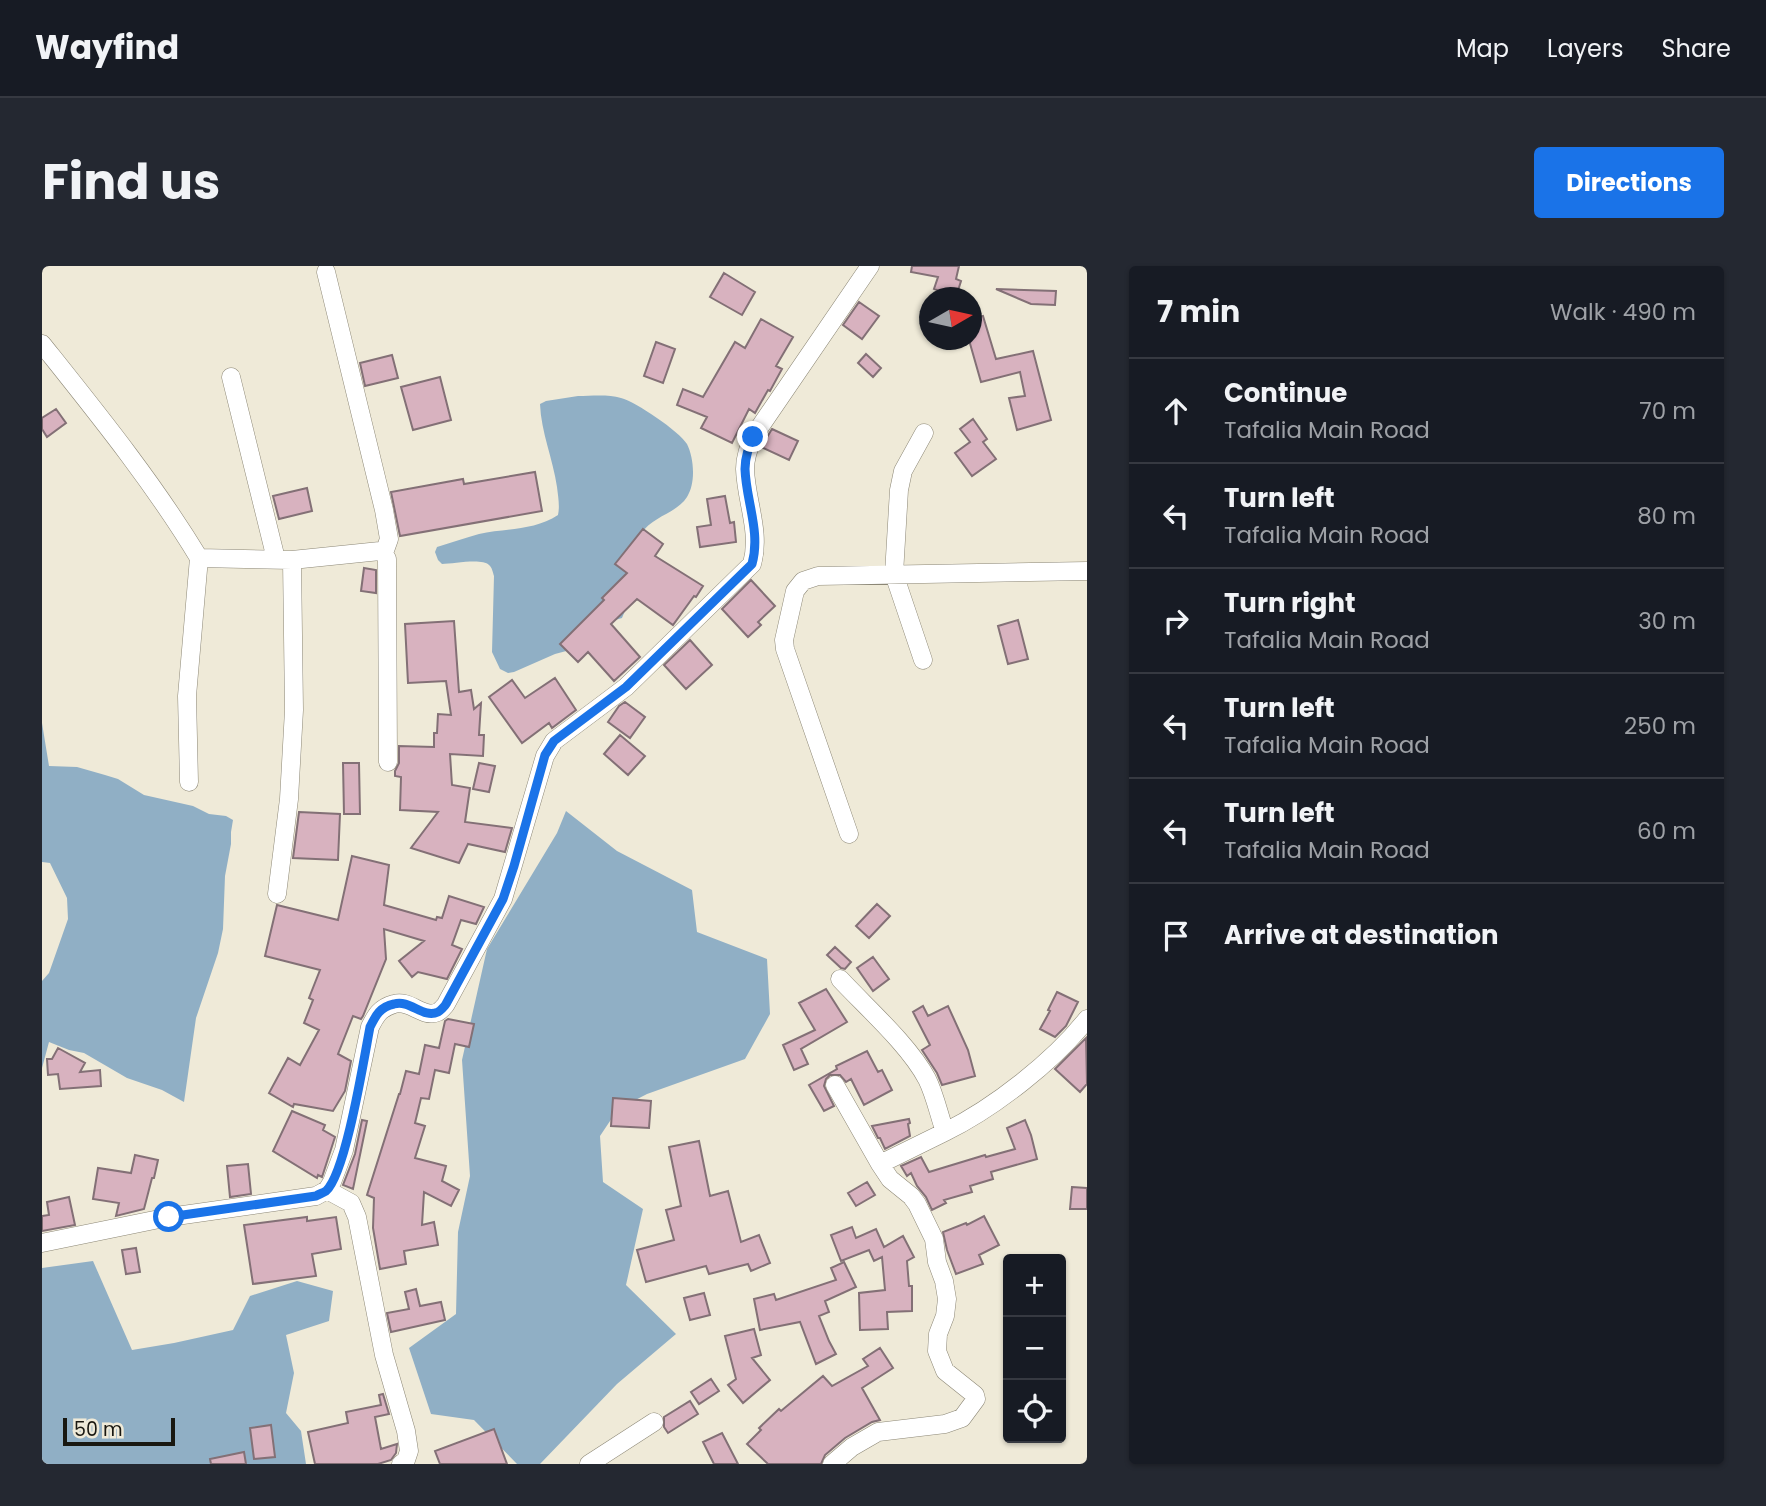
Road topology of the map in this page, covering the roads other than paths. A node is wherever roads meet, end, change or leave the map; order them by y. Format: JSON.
{"nodes":[{"id":1,"x":867,"y":269,"type":"edge"},
{"id":2,"x":326,"y":272,"type":"dead end"},
{"id":3,"x":42,"y":344,"type":"edge"},
{"id":4,"x":231,"y":377,"type":"dead end"},
{"id":5,"x":925,"y":433,"type":"dead end"},
{"id":6,"x":384,"y":553,"type":"junction"},
{"id":7,"x":199,"y":558,"type":"junction"},
{"id":8,"x":284,"y":559,"type":"junction"},
{"id":9,"x":1087,"y":571,"type":"edge"},
{"id":10,"x":894,"y":574,"type":"junction"},
{"id":11,"x":923,"y":660,"type":"dead end"},
{"id":12,"x":388,"y":762,"type":"dead end"},
{"id":13,"x":188,"y":782,"type":"dead end"},
{"id":14,"x":849,"y":834,"type":"dead end"},
{"id":15,"x":277,"y":894,"type":"dead end"},
{"id":16,"x":840,"y":979,"type":"dead end"},
{"id":17,"x":1087,"y":1018,"type":"edge"},
{"id":18,"x":835,"y":1085,"type":"dead end"},
{"id":19,"x":945,"y":1132,"type":"junction"},
{"id":20,"x":880,"y":1164,"type":"junction"},
{"id":21,"x":327,"y":1190,"type":"junction"},
{"id":22,"x":42,"y":1243,"type":"edge"},
{"id":23,"x":654,"y":1422,"type":"dead end"},
{"id":24,"x":401,"y":1464,"type":"edge"},
{"id":25,"x":589,"y":1464,"type":"edge"},
{"id":26,"x":832,"y":1464,"type":"edge"}],
"edges":[{"from":1,"to":21,"type":"street"},
{"from":2,"to":6,"type":"street"},
{"from":3,"to":7,"type":"street"},
{"from":4,"to":8,"type":"street"},
{"from":5,"to":10,"type":"street"},
{"from":6,"to":8,"type":"street"},
{"from":6,"to":12,"type":"street"},
{"from":7,"to":8,"type":"street"},
{"from":7,"to":13,"type":"street"},
{"from":8,"to":15,"type":"street"},
{"from":9,"to":10,"type":"street"},
{"from":10,"to":11,"type":"street"},
{"from":10,"to":14,"type":"street"},
{"from":16,"to":19,"type":"street"},
{"from":17,"to":19,"type":"street"},
{"from":18,"to":20,"type":"street"},
{"from":19,"to":20,"type":"street"},
{"from":20,"to":26,"type":"street"},
{"from":21,"to":22,"type":"street"},
{"from":21,"to":24,"type":"street"},
{"from":23,"to":25,"type":"street"}]}
